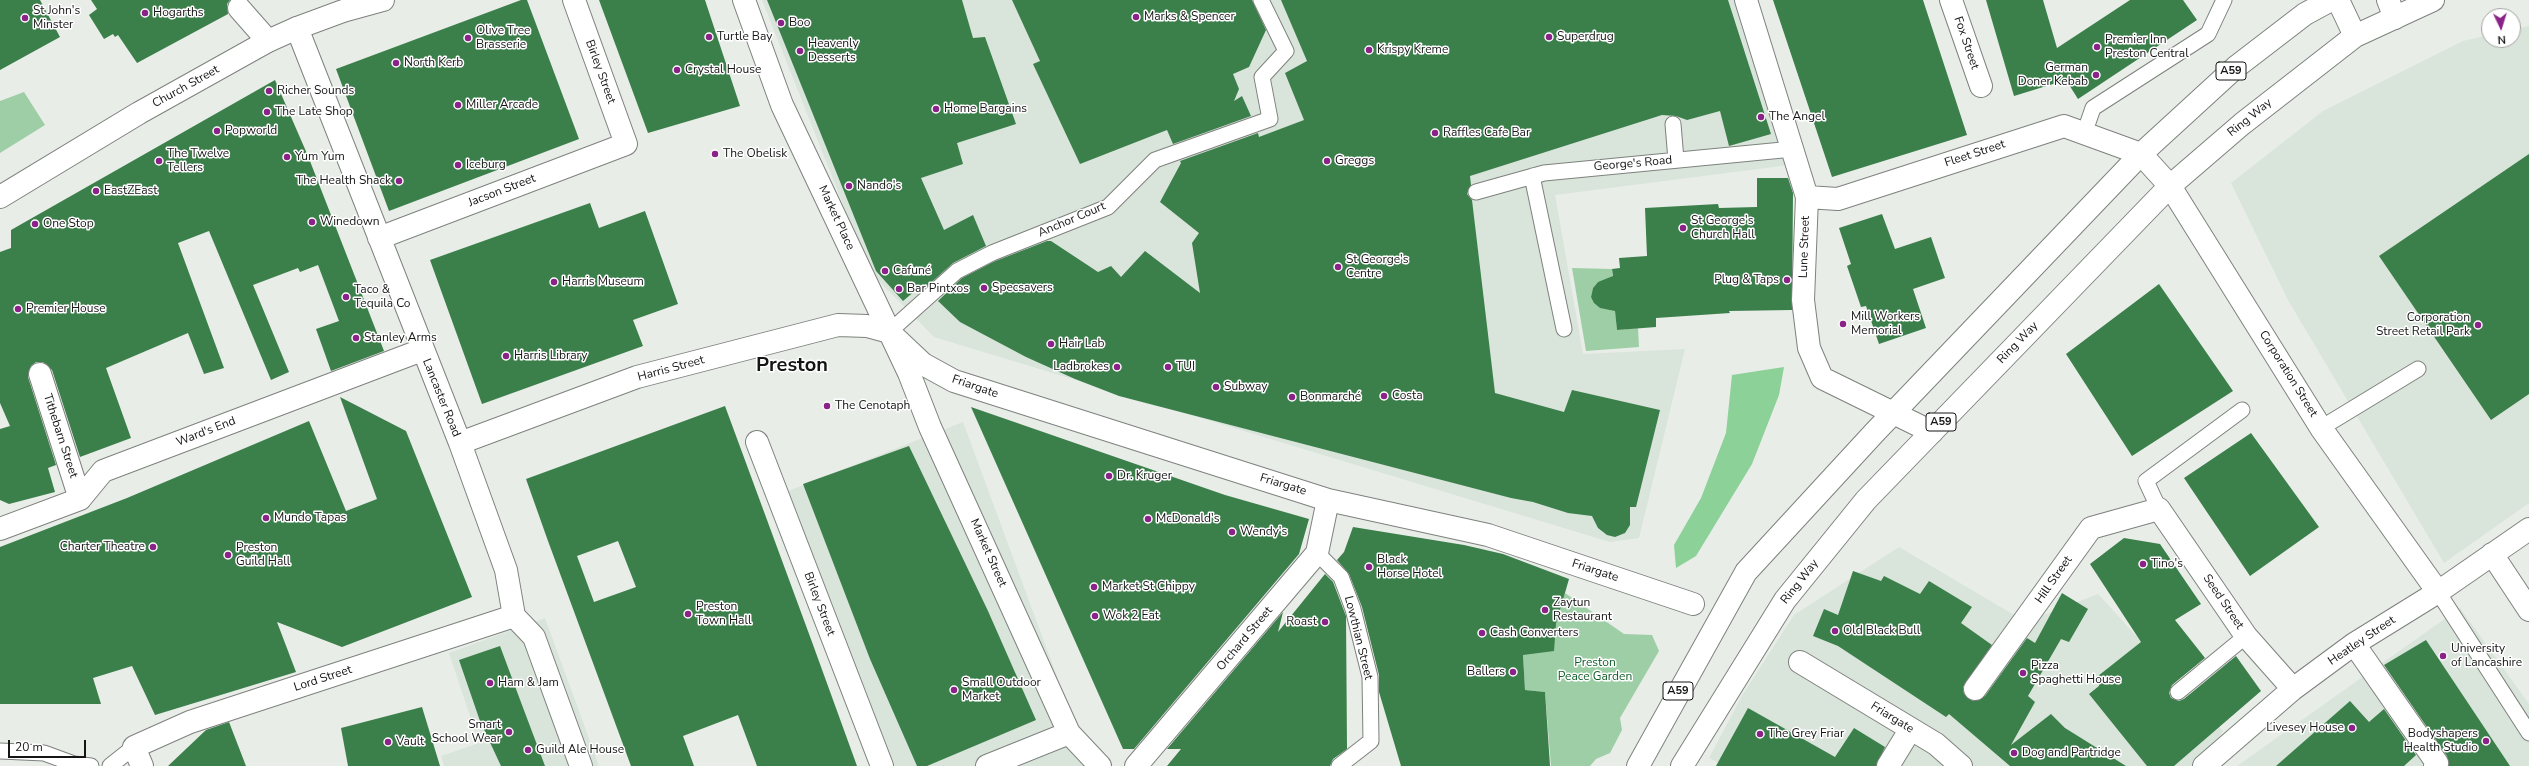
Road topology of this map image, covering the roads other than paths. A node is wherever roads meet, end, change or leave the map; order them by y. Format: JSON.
{"nodes":[{"id":1,"x":383,"y":0,"type":"edge"},
{"id":2,"x":574,"y":0,"type":"edge"},
{"id":3,"x":744,"y":0,"type":"edge"},
{"id":4,"x":1261,"y":0,"type":"edge"},
{"id":5,"x":1746,"y":0,"type":"edge"},
{"id":6,"x":1951,"y":0,"type":"edge"},
{"id":7,"x":2224,"y":0,"type":"edge"},
{"id":8,"x":2331,"y":0,"type":"edge"},
{"id":9,"x":2338,"y":0,"type":"edge"},
{"id":10,"x":2433,"y":0,"type":"edge"},
{"id":11,"x":341,"y":6,"type":"edge"},
{"id":12,"x":240,"y":8,"type":"dead end"},
{"id":13,"x":2391,"y":9,"type":"edge"},
{"id":14,"x":297,"y":28,"type":"junction"},
{"id":15,"x":2356,"y":36,"type":"junction"},
{"id":16,"x":268,"y":41,"type":"junction"},
{"id":17,"x":1981,"y":86,"type":"dead end"},
{"id":18,"x":1673,"y":124,"type":"dead end"},
{"id":19,"x":2084,"y":134,"type":"junction"},
{"id":20,"x":626,"y":144,"type":"joint"},
{"id":21,"x":1793,"y":150,"type":"junction"},
{"id":22,"x":2141,"y":154,"type":"junction"},
{"id":23,"x":1676,"y":160,"type":"junction"},
{"id":24,"x":1532,"y":176,"type":"junction"},
{"id":25,"x":2170,"y":186,"type":"junction"},
{"id":26,"x":1476,"y":192,"type":"dead end"},
{"id":27,"x":0,"y":197,"type":"edge"},
{"id":28,"x":1807,"y":197,"type":"junction"},
{"id":29,"x":379,"y":238,"type":"junction"},
{"id":30,"x":1564,"y":329,"type":"dead end"},
{"id":31,"x":889,"y":332,"type":"junction"},
{"id":32,"x":422,"y":350,"type":"junction"},
{"id":33,"x":2418,"y":369,"type":"dead end"},
{"id":34,"x":40,"y":374,"type":"dead end"},
{"id":35,"x":2242,"y":410,"type":"dead end"},
{"id":36,"x":1894,"y":412,"type":"junction"},
{"id":37,"x":2321,"y":428,"type":"junction"},
{"id":38,"x":1932,"y":432,"type":"junction"},
{"id":39,"x":756,"y":442,"type":"dead end"},
{"id":40,"x":460,"y":444,"type":"junction"},
{"id":41,"x":80,"y":499,"type":"junction"},
{"id":42,"x":1328,"y":500,"type":"junction"},
{"id":43,"x":2159,"y":509,"type":"junction"},
{"id":44,"x":0,"y":529,"type":"edge"},
{"id":45,"x":2529,"y":529,"type":"edge"},
{"id":46,"x":1317,"y":553,"type":"junction"},
{"id":47,"x":2492,"y":554,"type":"junction"},
{"id":48,"x":2438,"y":592,"type":"junction"},
{"id":49,"x":1693,"y":604,"type":"dead end"},
{"id":50,"x":2529,"y":610,"type":"edge"},
{"id":51,"x":514,"y":616,"type":"junction"},
{"id":52,"x":2246,"y":636,"type":"junction"},
{"id":53,"x":2354,"y":644,"type":"junction"},
{"id":54,"x":1800,"y":662,"type":"dead end"},
{"id":55,"x":1975,"y":689,"type":"dead end"},
{"id":56,"x":2293,"y":689,"type":"junction"},
{"id":57,"x":2178,"y":692,"type":"dead end"},
{"id":58,"x":1910,"y":730,"type":"junction"},
{"id":59,"x":1069,"y":733,"type":"junction"},
{"id":60,"x":2529,"y":733,"type":"edge"},
{"id":61,"x":0,"y":751,"type":"edge"},
{"id":62,"x":138,"y":756,"type":"edge"},
{"id":63,"x":91,"y":766,"type":"edge"},
{"id":64,"x":110,"y":766,"type":"edge"},
{"id":65,"x":581,"y":766,"type":"edge"},
{"id":66,"x":882,"y":766,"type":"edge"},
{"id":67,"x":986,"y":766,"type":"edge"},
{"id":68,"x":1100,"y":766,"type":"edge"},
{"id":69,"x":1136,"y":766,"type":"edge"},
{"id":70,"x":1339,"y":766,"type":"edge"},
{"id":71,"x":1638,"y":766,"type":"edge"},
{"id":72,"x":1682,"y":766,"type":"edge"},
{"id":73,"x":1888,"y":766,"type":"edge"},
{"id":74,"x":1961,"y":766,"type":"edge"},
{"id":75,"x":2204,"y":766,"type":"edge"},
{"id":76,"x":2435,"y":766,"type":"edge"}],
"edges":[{"from":1,"to":11,"type":"main road","name":"Church Street"},
{"from":2,"to":20,"type":"main road","name":"Birley Street"},
{"from":3,"to":31,"type":"main road","name":"Market Place"},
{"from":4,"to":31,"type":"lane","name":"Anchor Court"},
{"from":5,"to":21,"type":"main road","name":"Lune Street"},
{"from":6,"to":17,"type":"main road","name":"Fox Street"},
{"from":7,"to":19,"type":"lane"},
{"from":8,"to":22,"type":"main road","number":"A59"},
{"from":9,"to":15,"type":"main road"},
{"from":10,"to":13,"type":"main road","name":"Ring Way","number":"A59"},
{"from":11,"to":14,"type":"main road","name":"Church Street"},
{"from":12,"to":16,"type":"main road"},
{"from":13,"to":15,"type":"main road","name":"Ring Way","number":"A59"},
{"from":14,"to":16,"type":"main road","name":"Church Street"},
{"from":14,"to":29,"type":"main road","name":"Lancaster Road"},
{"from":15,"to":25,"type":"main road","name":"Ring Way","number":"A59"},
{"from":16,"to":27,"type":"main road","name":"Church Street"},
{"from":18,"to":23,"type":"lane"},
{"from":19,"to":22,"type":"main road","name":"Fleet Street"},
{"from":19,"to":28,"type":"main road","name":"Fleet Street"},
{"from":20,"to":29,"type":"main road","name":"Jacson Street"},
{"from":21,"to":23,"type":"lane","name":"George's Road"},
{"from":21,"to":28,"type":"main road","name":"Lune Street"},
{"from":22,"to":25,"type":"main road","name":"Corporation Street"},
{"from":22,"to":36,"type":"main road","number":"A59"},
{"from":23,"to":24,"type":"lane","name":"George's Road"},
{"from":24,"to":26,"type":"lane","name":"George's Road"},
{"from":24,"to":30,"type":"lane"},
{"from":25,"to":37,"type":"main road","name":"Corporation Street"},
{"from":25,"to":38,"type":"main road","name":"Ring Way","number":"A59"},
{"from":28,"to":36,"type":"main road","name":"Lune Street"},
{"from":29,"to":32,"type":"main road","name":"Lancaster Road"},
{"from":31,"to":40,"type":"main road","name":"Harris Street"},
{"from":31,"to":42,"type":"main road","name":"Friargate"},
{"from":31,"to":59,"type":"main road","name":"Market Street"},
{"from":32,"to":40,"type":"main road","name":"Lancaster Road"},
{"from":32,"to":41,"type":"main road","name":"Ward's End"},
{"from":33,"to":37,"type":"lane"},
{"from":34,"to":41,"type":"main road","name":"Tithebarn Street"},
{"from":35,"to":43,"type":"lane"},
{"from":36,"to":38,"type":"main road","name":"Lune Street"},
{"from":36,"to":71,"type":"main road","number":"A59"},
{"from":37,"to":48,"type":"main road","name":"Corporation Street"},
{"from":38,"to":72,"type":"main road","name":"Ring Way","number":"A59"},
{"from":39,"to":66,"type":"main road","name":"Birley Street"},
{"from":40,"to":51,"type":"main road","name":"Lancaster Road"},
{"from":41,"to":44,"type":"main road"},
{"from":42,"to":46,"type":"main road","name":"Orchard Street"},
{"from":42,"to":49,"type":"main road","name":"Friargate"},
{"from":43,"to":52,"type":"main road","name":"Seed Street"},
{"from":43,"to":55,"type":"main road","name":"Hill Street"},
{"from":45,"to":47,"type":"main road","name":"Heatley Street"},
{"from":46,"to":69,"type":"main road","name":"Orchard Street"},
{"from":46,"to":70,"type":"lane","name":"Lowthian Street"},
{"from":47,"to":48,"type":"main road","name":"Heatley Street"},
{"from":47,"to":50,"type":"main road"},
{"from":48,"to":53,"type":"main road","name":"Heatley Street"},
{"from":48,"to":60,"type":"lane"},
{"from":51,"to":62,"type":"main road","name":"Lord Street"},
{"from":51,"to":65,"type":"main road"},
{"from":52,"to":56,"type":"main road","name":"Seed Street"},
{"from":52,"to":57,"type":"lane"},
{"from":53,"to":56,"type":"main road","name":"Heatley Street"},
{"from":53,"to":76,"type":"main road"},
{"from":54,"to":58,"type":"main road","name":"Friargate"},
{"from":56,"to":75,"type":"main road","name":"Heatley Street"},
{"from":58,"to":73,"type":"main road"},
{"from":58,"to":74,"type":"main road","name":"Friargate"},
{"from":59,"to":67,"type":"main road"},
{"from":59,"to":68,"type":"main road","name":"Market Street"},
{"from":61,"to":63,"type":"lane"},
{"from":62,"to":64,"type":"lane"}]}
